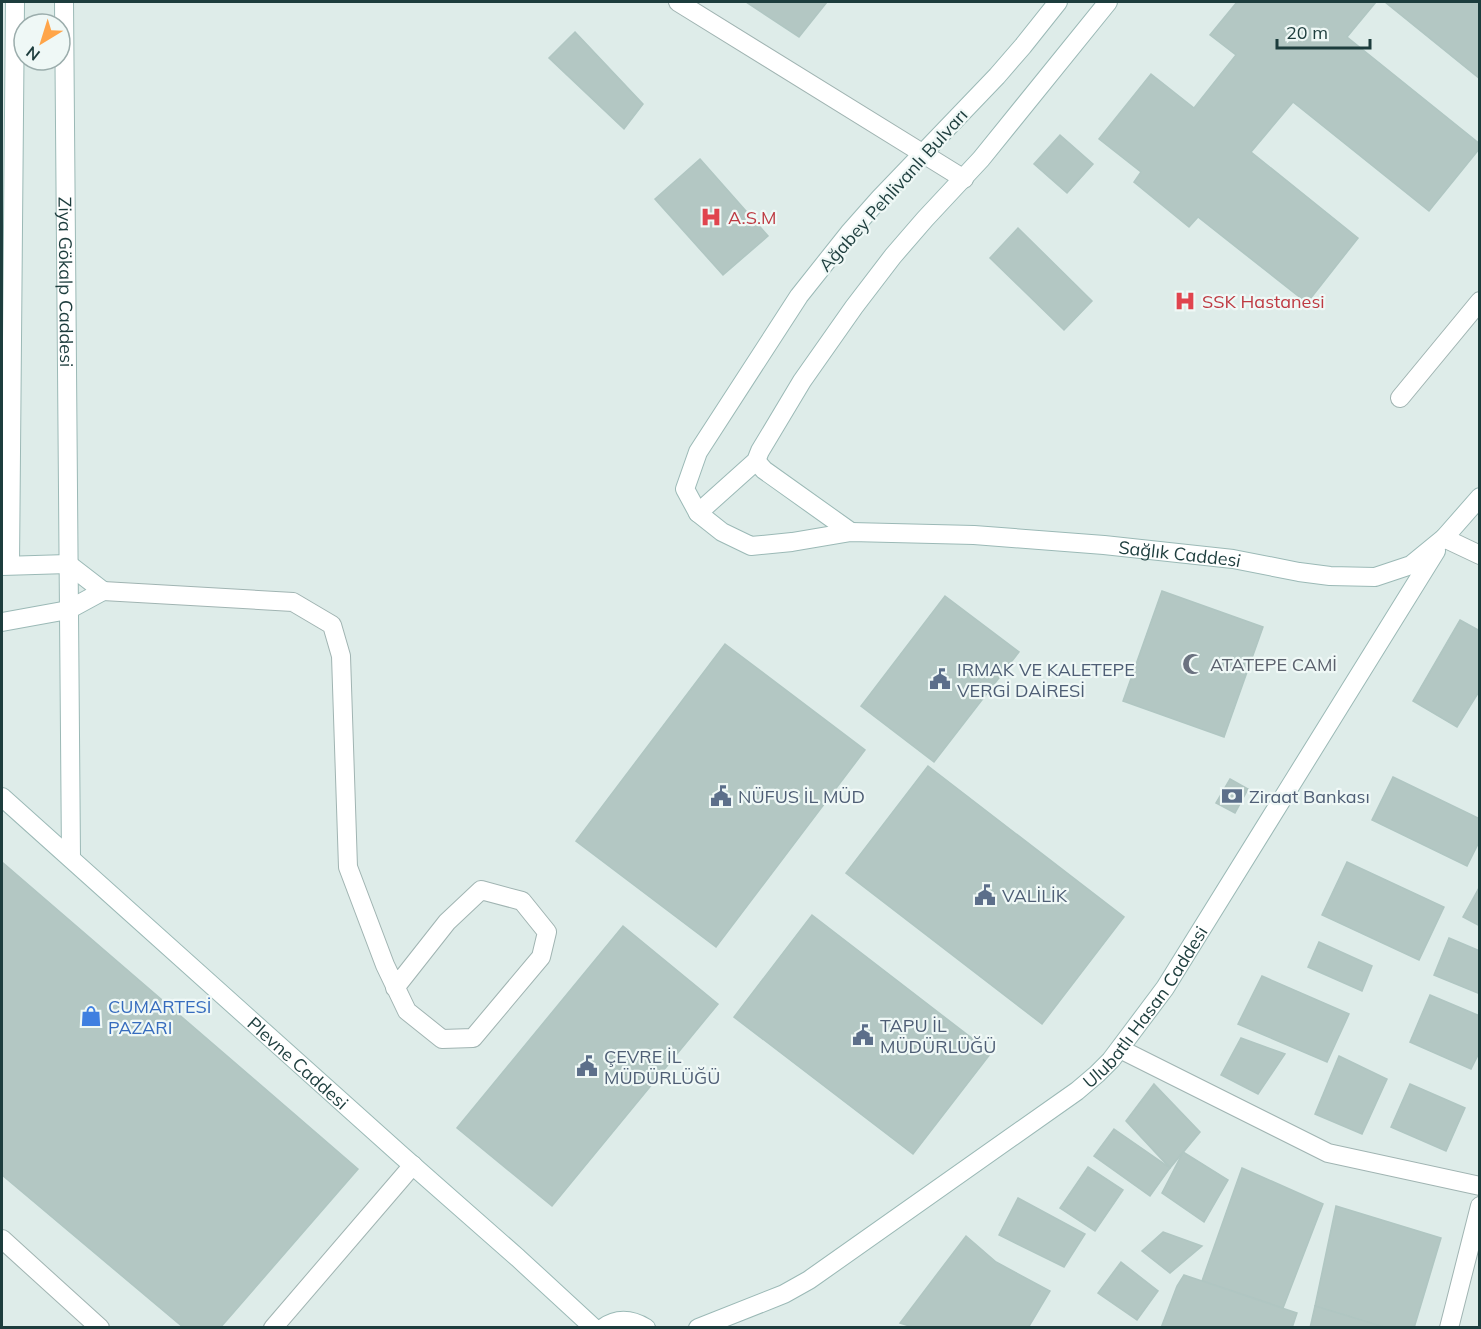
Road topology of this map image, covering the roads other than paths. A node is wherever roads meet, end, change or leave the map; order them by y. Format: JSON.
{"nodes":[{"id":1,"x":15,"y":2,"type":"edge"},
{"id":2,"x":64,"y":2,"type":"edge"},
{"id":3,"x":678,"y":2,"type":"edge"},
{"id":4,"x":1058,"y":2,"type":"edge"},
{"id":5,"x":1108,"y":2,"type":"edge"},
{"id":6,"x":924,"y":153,"type":"junction"},
{"id":7,"x":964,"y":179,"type":"junction"},
{"id":8,"x":1479,"y":301,"type":"edge"},
{"id":9,"x":1400,"y":399,"type":"dead end"},
{"id":10,"x":756,"y":461,"type":"junction"},
{"id":11,"x":1479,"y":497,"type":"edge"},
{"id":12,"x":698,"y":513,"type":"junction"},
{"id":13,"x":851,"y":532,"type":"junction"},
{"id":14,"x":1444,"y":538,"type":"junction"},
{"id":15,"x":1479,"y":555,"type":"edge"},
{"id":16,"x":68,"y":564,"type":"junction"},
{"id":17,"x":6,"y":565,"type":"edge"},
{"id":18,"x":103,"y":591,"type":"junction"},
{"id":19,"x":68,"y":610,"type":"junction"},
{"id":20,"x":2,"y":622,"type":"edge"},
{"id":21,"x":2,"y":797,"type":"edge"},
{"id":22,"x":70,"y":858,"type":"junction"},
{"id":23,"x":395,"y":987,"type":"junction"},
{"id":24,"x":1120,"y":1049,"type":"junction"},
{"id":25,"x":413,"y":1165,"type":"junction"},
{"id":26,"x":1479,"y":1186,"type":"edge"},
{"id":27,"x":1479,"y":1206,"type":"edge"},
{"id":28,"x":2,"y":1239,"type":"edge"},
{"id":29,"x":100,"y":1328,"type":"edge"},
{"id":30,"x":273,"y":1328,"type":"edge"},
{"id":31,"x":594,"y":1328,"type":"edge"},
{"id":32,"x":603,"y":1328,"type":"edge"},
{"id":33,"x":646,"y":1328,"type":"edge"},
{"id":34,"x":699,"y":1328,"type":"edge"},
{"id":35,"x":1449,"y":1328,"type":"edge"}],
"edges":[{"from":1,"to":17,"type":"street"},
{"from":2,"to":16,"type":"street","name":"Ziya Gökalp Caddesi"},
{"from":3,"to":6,"type":"street"},
{"from":4,"to":6,"type":"street","name":"Ağabey Pehlivanlı Bulvarı"},
{"from":5,"to":7,"type":"street"},
{"from":6,"to":7,"type":"street"},
{"from":6,"to":12,"type":"street","name":"Ağabey Pehlivanlı Bulvarı"},
{"from":7,"to":10,"type":"street"},
{"from":8,"to":9,"type":"street"},
{"from":10,"to":12,"type":"street"},
{"from":10,"to":13,"type":"street"},
{"from":11,"to":14,"type":"street","name":"Sağlık Caddesi"},
{"from":12,"to":13,"type":"street","name":"Sağlık Caddesi"},
{"from":13,"to":14,"type":"street","name":"Sağlık Caddesi"},
{"from":14,"to":15,"type":"street"},
{"from":14,"to":24,"type":"street","name":"Ulubatlı Hasan Caddesi"},
{"from":16,"to":17,"type":"street"},
{"from":16,"to":18,"type":"street"},
{"from":16,"to":19,"type":"street"},
{"from":18,"to":19,"type":"street"},
{"from":18,"to":23,"type":"street"},
{"from":19,"to":20,"type":"street"},
{"from":19,"to":22,"type":"street"},
{"from":21,"to":22,"type":"street","name":"Plevne Caddesi"},
{"from":22,"to":25,"type":"street","name":"Plevne Caddesi"},
{"from":23,"to":23,"type":"street"},
{"from":24,"to":26,"type":"street"},
{"from":24,"to":34,"type":"street","name":"Ulubatlı Hasan Caddesi"},
{"from":25,"to":30,"type":"street"},
{"from":25,"to":31,"type":"street","name":"Plevne Caddesi"},
{"from":27,"to":35,"type":"street"},
{"from":28,"to":29,"type":"street"},
{"from":32,"to":33,"type":"street"}]}
